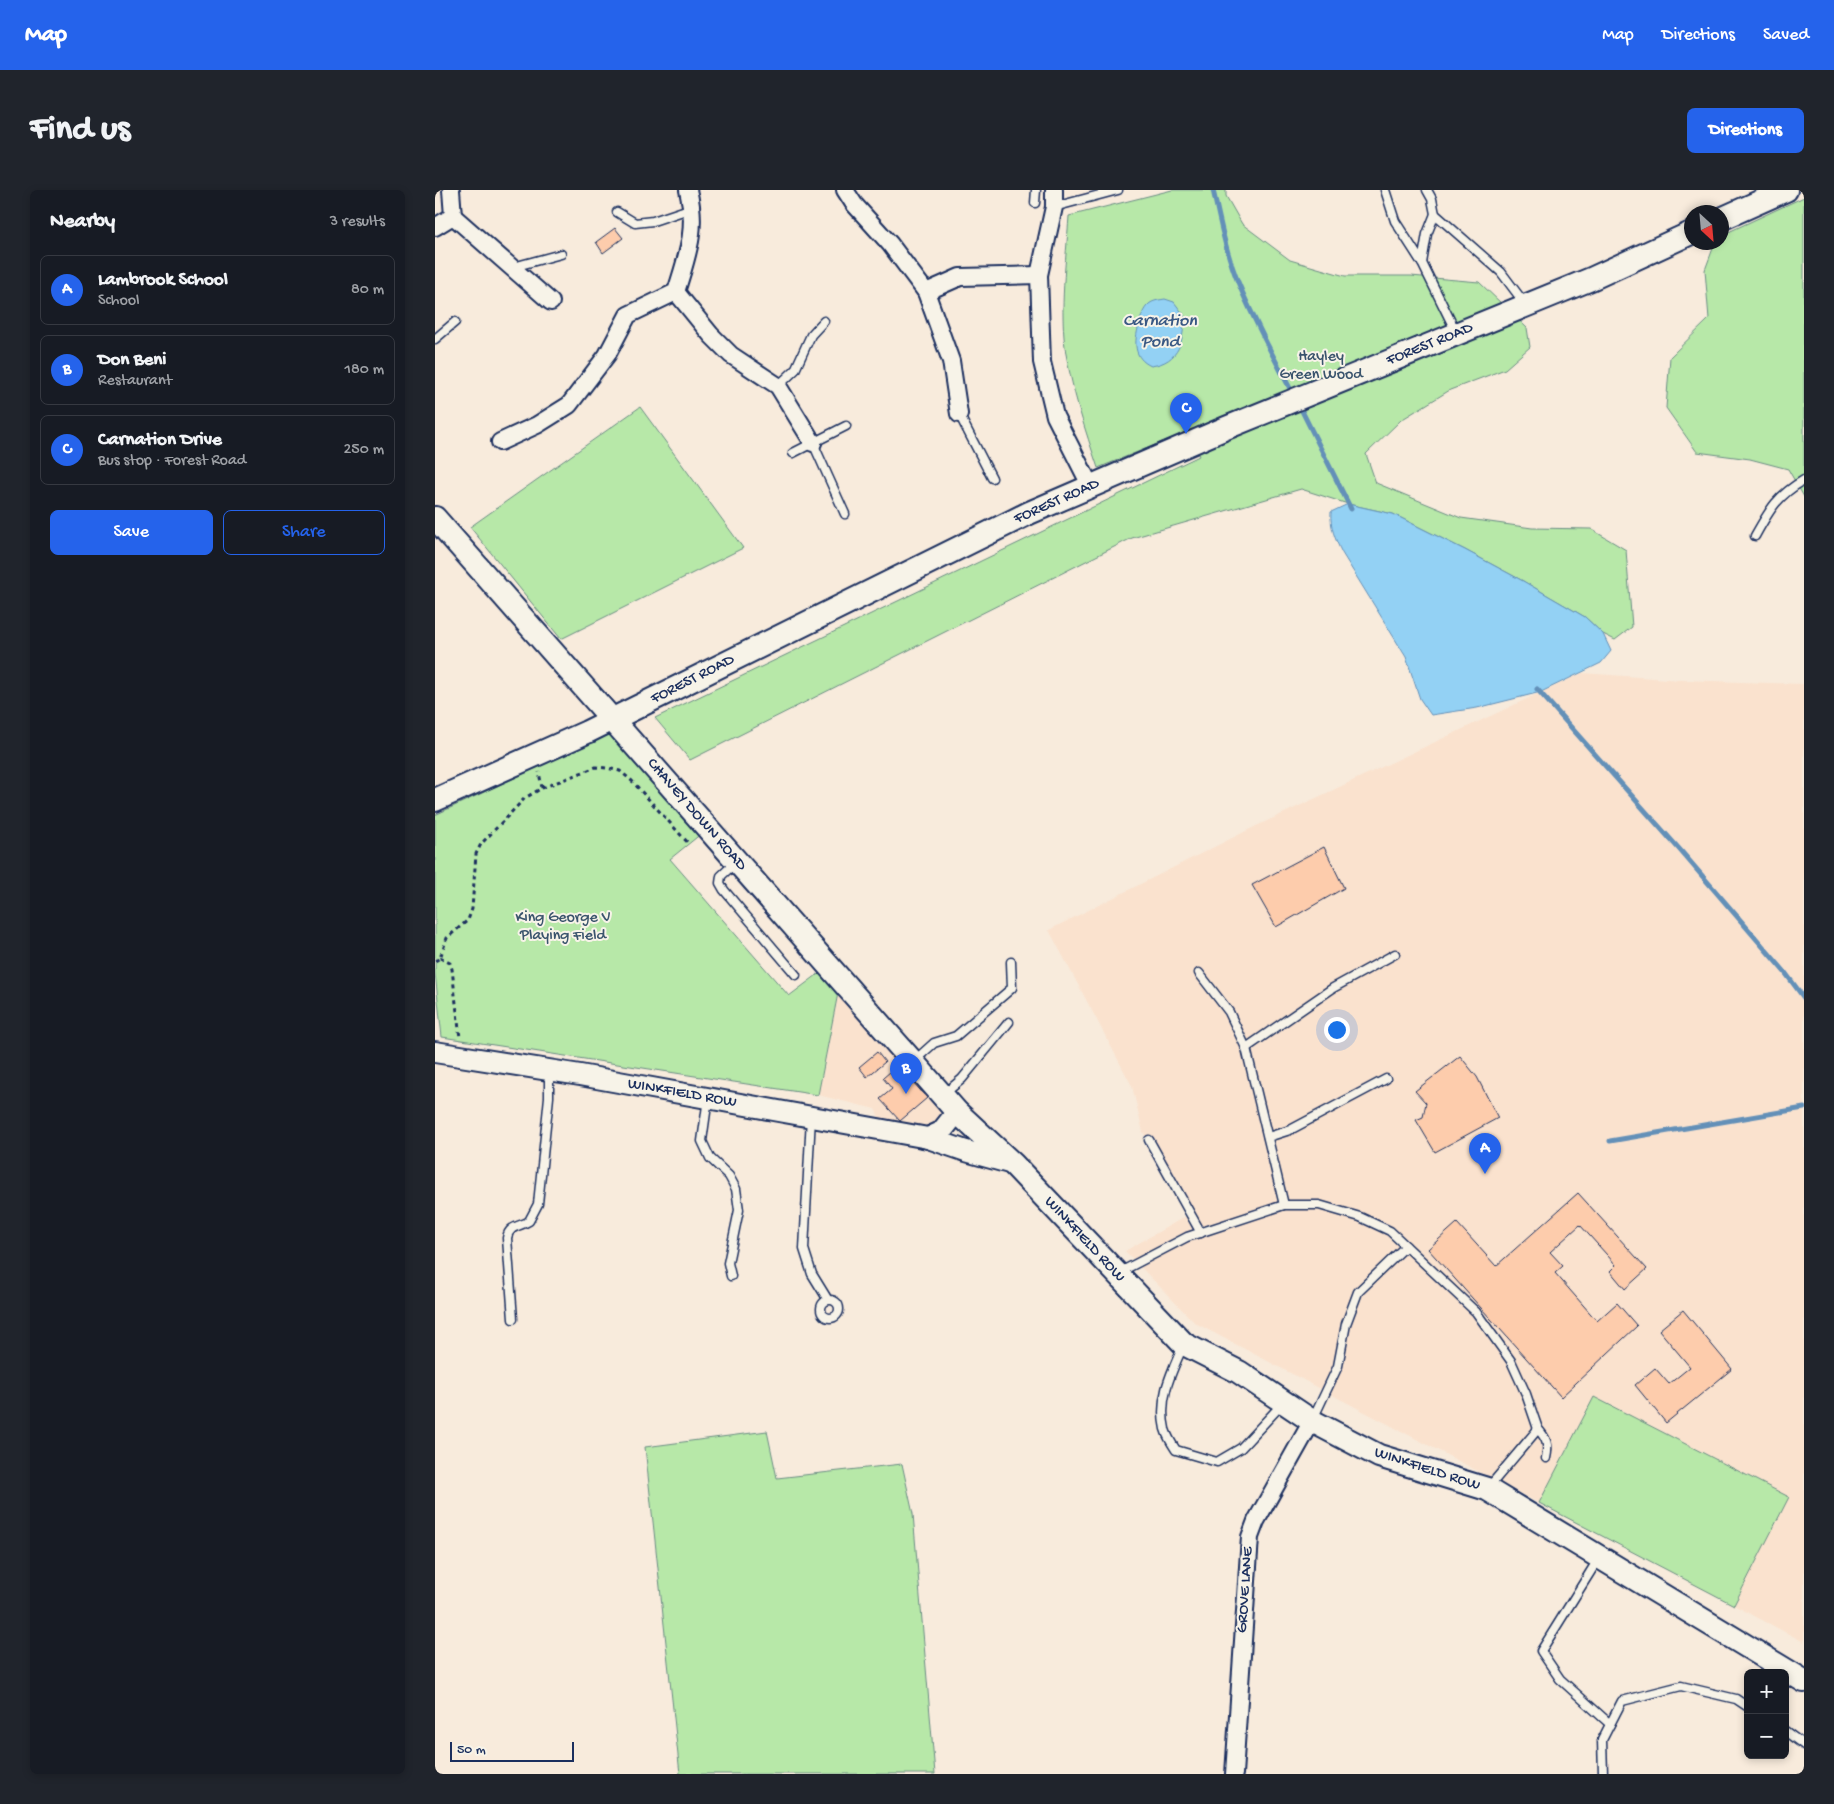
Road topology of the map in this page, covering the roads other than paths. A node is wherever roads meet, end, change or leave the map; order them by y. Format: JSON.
{"nodes":[{"id":1,"x":451,"y":190,"type":"edge"},
{"id":2,"x":688,"y":190,"type":"edge"},
{"id":3,"x":845,"y":190,"type":"edge"},
{"id":4,"x":1036,"y":190,"type":"edge"},
{"id":5,"x":1054,"y":190,"type":"edge"},
{"id":6,"x":1118,"y":190,"type":"edge"},
{"id":7,"x":1385,"y":190,"type":"edge"},
{"id":8,"x":1427,"y":190,"type":"edge"},
{"id":9,"x":1786,"y":190,"type":"edge"},
{"id":10,"x":1035,"y":203,"type":"dead end"},
{"id":11,"x":1054,"y":207,"type":"junction"},
{"id":12,"x":693,"y":208,"type":"junction"},
{"id":13,"x":617,"y":212,"type":"dead end"},
{"id":14,"x":1435,"y":214,"type":"junction"},
{"id":15,"x":453,"y":216,"type":"junction"},
{"id":16,"x":1729,"y":216,"type":"edge"},
{"id":17,"x":435,"y":227,"type":"edge"},
{"id":18,"x":1684,"y":236,"type":"edge"},
{"id":19,"x":561,"y":254,"type":"dead end"},
{"id":20,"x":1422,"y":263,"type":"junction"},
{"id":21,"x":511,"y":268,"type":"junction"},
{"id":22,"x":1039,"y":275,"type":"junction"},
{"id":23,"x":676,"y":292,"type":"junction"},
{"id":24,"x":926,"y":292,"type":"junction"},
{"id":25,"x":551,"y":302,"type":"dead end"},
{"id":26,"x":1526,"y":305,"type":"junction"},
{"id":27,"x":824,"y":321,"type":"dead end"},
{"id":28,"x":455,"y":322,"type":"dead end"},
{"id":29,"x":1457,"y":334,"type":"junction"},
{"id":30,"x":435,"y":339,"type":"edge"},
{"id":31,"x":778,"y":386,"type":"junction"},
{"id":32,"x":959,"y":414,"type":"joint"},
{"id":33,"x":845,"y":426,"type":"dead end"},
{"id":34,"x":500,"y":442,"type":"dead end"},
{"id":35,"x":813,"y":443,"type":"junction"},
{"id":36,"x":793,"y":452,"type":"dead end"},
{"id":37,"x":992,"y":478,"type":"dead end"},
{"id":38,"x":1804,"y":480,"type":"edge"},
{"id":39,"x":1091,"y":487,"type":"junction"},
{"id":40,"x":845,"y":514,"type":"dead end"},
{"id":41,"x":435,"y":518,"type":"edge"},
{"id":42,"x":1755,"y":536,"type":"dead end"},
{"id":43,"x":611,"y":720,"type":"junction"},
{"id":44,"x":435,"y":800,"type":"edge"},
{"id":45,"x":737,"y":862,"type":"junction"},
{"id":46,"x":1395,"y":954,"type":"dead end"},
{"id":47,"x":1011,"y":962,"type":"dead end"},
{"id":48,"x":1199,"y":973,"type":"dead end"},
{"id":49,"x":797,"y":975,"type":"dead end"},
{"id":50,"x":1009,"y":1022,"type":"dead end"},
{"id":51,"x":1247,"y":1048,"type":"junction"},
{"id":52,"x":435,"y":1052,"type":"edge"},
{"id":53,"x":913,"y":1062,"type":"junction"},
{"id":54,"x":549,"y":1070,"type":"junction"},
{"id":55,"x":1386,"y":1079,"type":"dead end"},
{"id":56,"x":708,"y":1098,"type":"junction"},
{"id":57,"x":950,"y":1104,"type":"junction"},
{"id":58,"x":811,"y":1117,"type":"junction"},
{"id":59,"x":1268,"y":1137,"type":"junction"},
{"id":60,"x":928,"y":1138,"type":"junction"},
{"id":61,"x":1149,"y":1140,"type":"dead end"},
{"id":62,"x":1013,"y":1164,"type":"junction"},
{"id":63,"x":1284,"y":1205,"type":"junction"},
{"id":64,"x":1201,"y":1233,"type":"junction"},
{"id":65,"x":1406,"y":1246,"type":"junction"},
{"id":66,"x":1117,"y":1274,"type":"junction"},
{"id":67,"x":731,"y":1276,"type":"dead end"},
{"id":68,"x":828,"y":1300,"type":"dead end"},
{"id":69,"x":513,"y":1319,"type":"dead end"},
{"id":70,"x":1184,"y":1344,"type":"junction"},
{"id":71,"x":1285,"y":1402,"type":"junction"},
{"id":72,"x":1312,"y":1421,"type":"junction"},
{"id":73,"x":1538,"y":1429,"type":"junction"},
{"id":74,"x":1546,"y":1458,"type":"dead end"},
{"id":75,"x":1487,"y":1489,"type":"junction"},
{"id":76,"x":1600,"y":1557,"type":"junction"},
{"id":77,"x":1804,"y":1681,"type":"edge"},
{"id":78,"x":1744,"y":1704,"type":"edge"},
{"id":79,"x":1610,"y":1724,"type":"junction"},
{"id":80,"x":1789,"y":1735,"type":"edge"},
{"id":81,"x":1804,"y":1745,"type":"edge"},
{"id":82,"x":1234,"y":1774,"type":"edge"},
{"id":83,"x":1603,"y":1774,"type":"edge"}],
"edges":[{"from":1,"to":15,"type":"street"},
{"from":2,"to":12,"type":"street"},
{"from":3,"to":24,"type":"street"},
{"from":4,"to":10,"type":"lane"},
{"from":5,"to":11,"type":"street"},
{"from":6,"to":11,"type":"lane"},
{"from":7,"to":20,"type":"lane"},
{"from":8,"to":14,"type":"lane"},
{"from":9,"to":16,"type":"main road"},
{"from":11,"to":22,"type":"street"},
{"from":12,"to":13,"type":"lane"},
{"from":12,"to":23,"type":"street"},
{"from":14,"to":20,"type":"lane"},
{"from":14,"to":26,"type":"lane"},
{"from":15,"to":17,"type":"street"},
{"from":15,"to":21,"type":"street"},
{"from":18,"to":26,"type":"main road","name":"FOREST ROAD"},
{"from":19,"to":21,"type":"lane"},
{"from":20,"to":29,"type":"lane"},
{"from":21,"to":25,"type":"street"},
{"from":22,"to":24,"type":"street"},
{"from":22,"to":39,"type":"street"},
{"from":23,"to":31,"type":"street"},
{"from":23,"to":34,"type":"street"},
{"from":24,"to":32,"type":"street"},
{"from":26,"to":29,"type":"main road","name":"FOREST ROAD"},
{"from":27,"to":31,"type":"lane"},
{"from":28,"to":30,"type":"lane"},
{"from":29,"to":39,"type":"main road","name":"FOREST ROAD"},
{"from":31,"to":35,"type":"street"},
{"from":32,"to":37,"type":"lane"},
{"from":33,"to":35,"type":"lane"},
{"from":35,"to":36,"type":"lane"},
{"from":35,"to":40,"type":"lane"},
{"from":38,"to":42,"type":"lane"},
{"from":39,"to":43,"type":"main road","name":"FOREST ROAD"},
{"from":41,"to":43,"type":"main road","name":"CHAVEY DOWN ROAD"},
{"from":43,"to":44,"type":"main road","name":"FOREST ROAD"},
{"from":43,"to":45,"type":"main road","name":"CHAVEY DOWN ROAD"},
{"from":45,"to":49,"type":"lane"},
{"from":45,"to":53,"type":"main road","name":"CHAVEY DOWN ROAD"},
{"from":46,"to":51,"type":"lane"},
{"from":47,"to":53,"type":"lane"},
{"from":48,"to":51,"type":"lane"},
{"from":50,"to":57,"type":"lane"},
{"from":51,"to":59,"type":"lane"},
{"from":52,"to":54,"type":"street","name":"WINKFIELD ROW"},
{"from":53,"to":57,"type":"main road","name":"CHAVEY DOWN ROAD"},
{"from":54,"to":56,"type":"street","name":"WINKFIELD ROW"},
{"from":54,"to":69,"type":"lane"},
{"from":55,"to":59,"type":"lane"},
{"from":56,"to":58,"type":"street","name":"WINKFIELD ROW"},
{"from":56,"to":67,"type":"lane"},
{"from":57,"to":60,"type":"street"},
{"from":57,"to":62,"type":"main road","name":"WINKFIELD ROW"},
{"from":58,"to":60,"type":"street","name":"WINKFIELD ROW"},
{"from":58,"to":68,"type":"lane"},
{"from":59,"to":63,"type":"lane"},
{"from":60,"to":62,"type":"street","name":"WINKFIELD ROW"},
{"from":61,"to":64,"type":"lane"},
{"from":62,"to":66,"type":"main road","name":"WINKFIELD ROW"},
{"from":63,"to":64,"type":"lane"},
{"from":63,"to":65,"type":"lane"},
{"from":64,"to":66,"type":"lane"},
{"from":65,"to":72,"type":"lane"},
{"from":65,"to":73,"type":"lane"},
{"from":66,"to":70,"type":"main road","name":"WINKFIELD ROW"},
{"from":70,"to":71,"type":"main road","name":"WINKFIELD ROW"},
{"from":70,"to":71,"type":"lane"},
{"from":71,"to":72,"type":"main road","name":"WINKFIELD ROW"},
{"from":72,"to":75,"type":"main road","name":"WINKFIELD ROW"},
{"from":72,"to":82,"type":"street","name":"GROVE LANE"},
{"from":73,"to":74,"type":"lane"},
{"from":73,"to":75,"type":"lane"},
{"from":75,"to":76,"type":"main road","name":"WINKFIELD ROW"},
{"from":76,"to":77,"type":"main road","name":"WINKFIELD ROW"},
{"from":76,"to":79,"type":"lane"},
{"from":78,"to":79,"type":"lane"},
{"from":79,"to":83,"type":"lane"},
{"from":80,"to":81,"type":"lane"}]}
